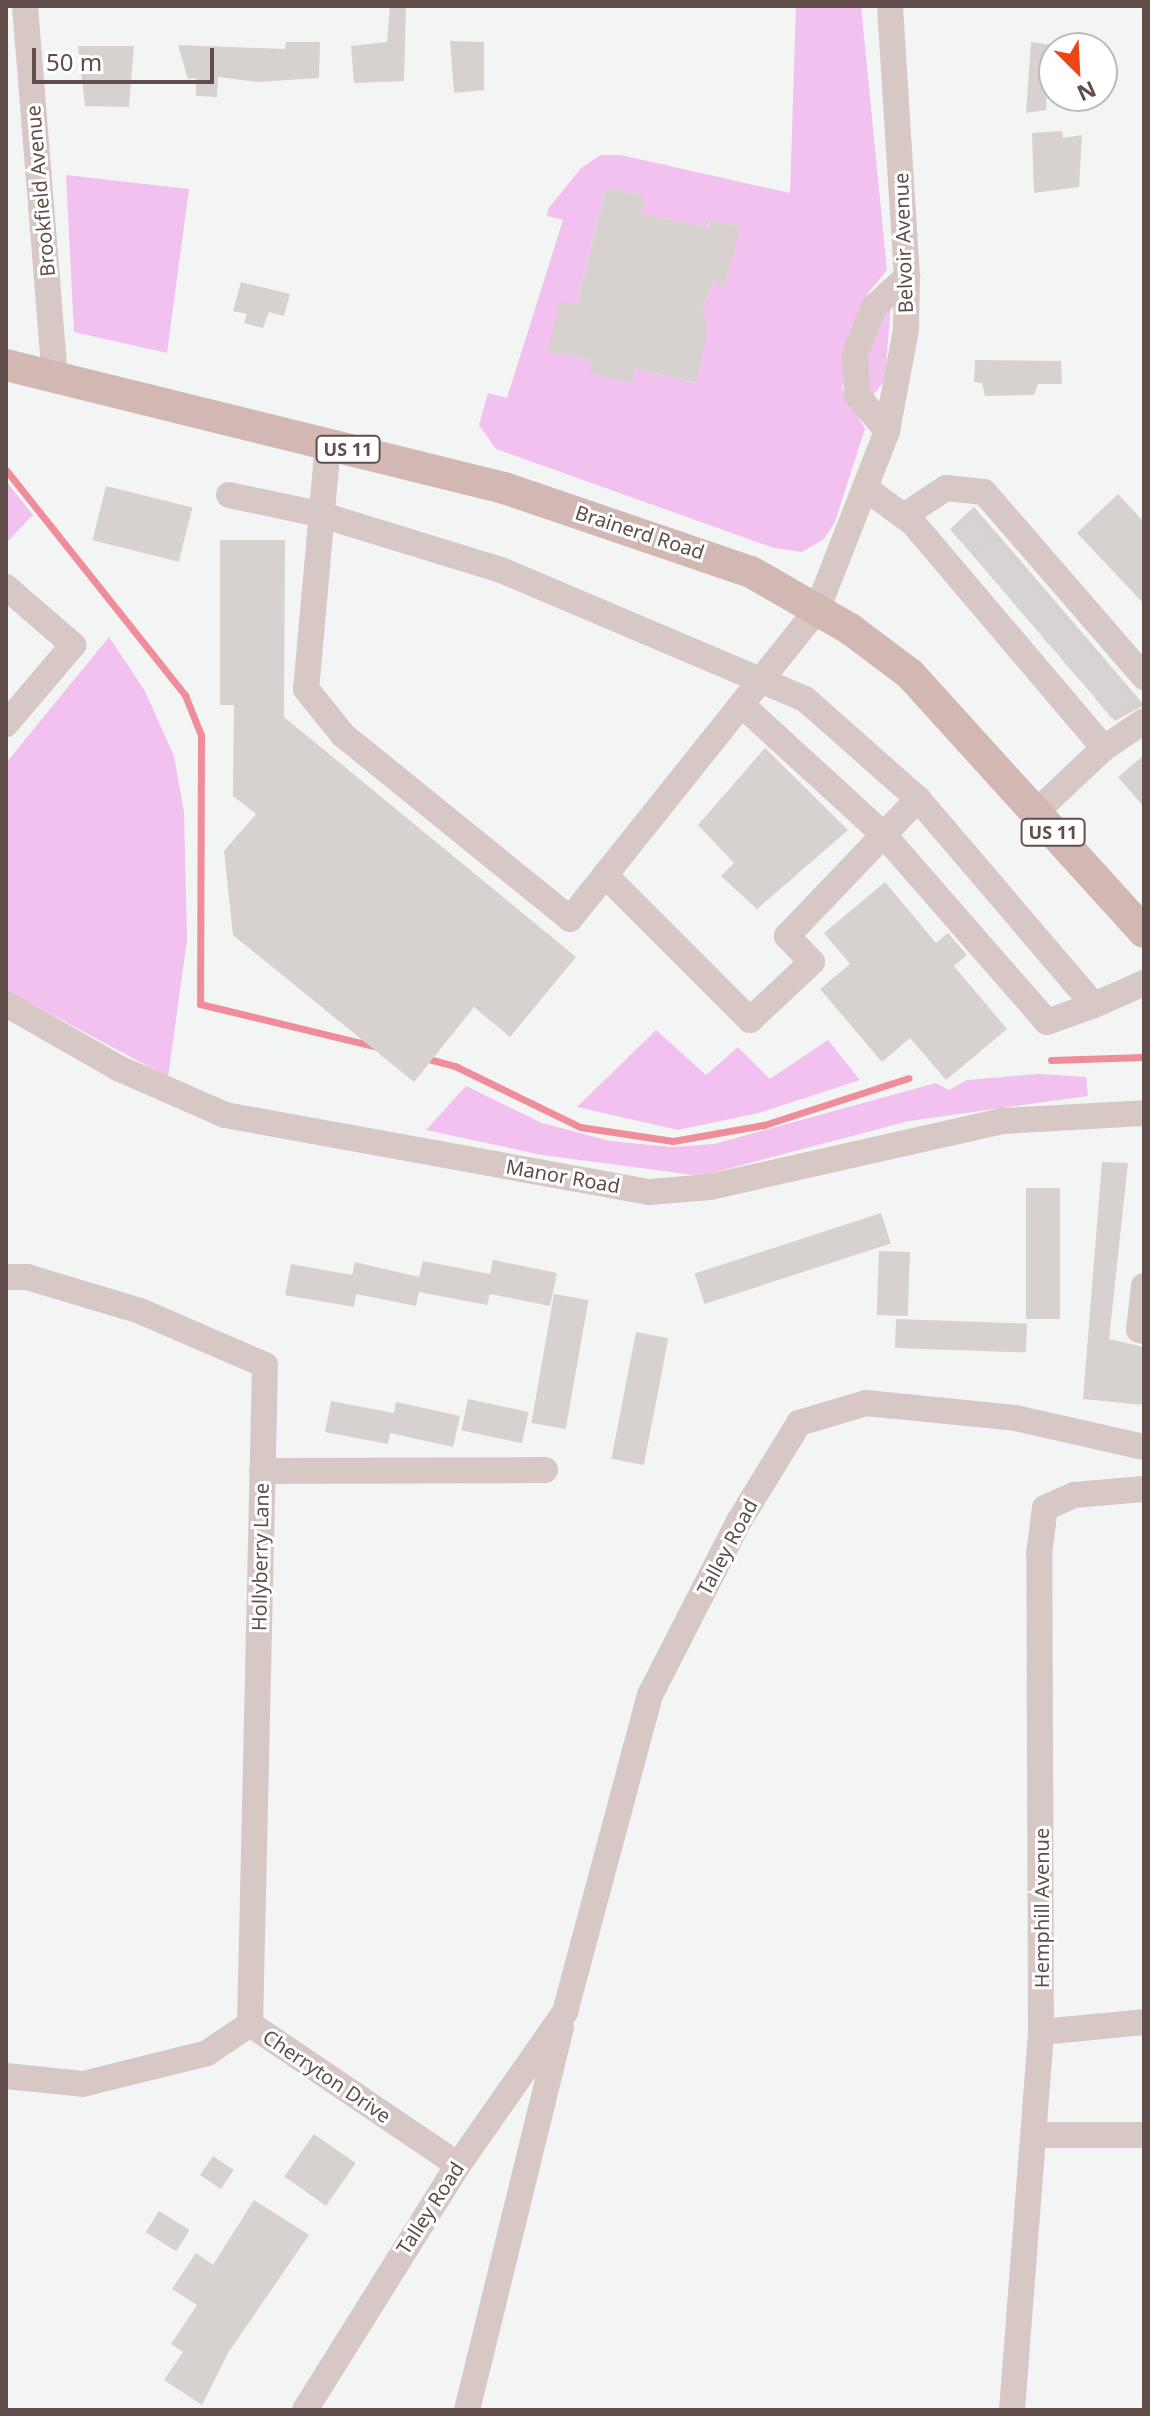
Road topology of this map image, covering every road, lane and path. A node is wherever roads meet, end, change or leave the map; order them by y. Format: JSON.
{"nodes":[{"id":1,"x":25,"y":6,"type":"edge"},
{"id":2,"x":890,"y":6,"type":"edge"},
{"id":3,"x":907,"y":277,"type":"junction"},
{"id":4,"x":6,"y":365,"type":"edge"},
{"id":5,"x":55,"y":376,"type":"junction"},
{"id":6,"x":887,"y":431,"type":"junction"},
{"id":7,"x":328,"y":444,"type":"junction"},
{"id":8,"x":865,"y":488,"type":"junction"},
{"id":9,"x":229,"y":495,"type":"dead end"},
{"id":10,"x":319,"y":514,"type":"junction"},
{"id":11,"x":905,"y":515,"type":"junction"},
{"id":12,"x":6,"y":587,"type":"edge"},
{"id":13,"x":817,"y":610,"type":"junction"},
{"id":14,"x":1138,"y":680,"type":"edge"},
{"id":15,"x":761,"y":681,"type":"junction"},
{"id":16,"x":742,"y":705,"type":"junction"},
{"id":17,"x":1144,"y":721,"type":"edge"},
{"id":18,"x":6,"y":724,"type":"edge"},
{"id":19,"x":1104,"y":748,"type":"junction"},
{"id":20,"x":918,"y":799,"type":"junction"},
{"id":21,"x":1035,"y":813,"type":"junction"},
{"id":22,"x":883,"y":834,"type":"junction"},
{"id":23,"x":605,"y":875,"type":"junction"},
{"id":24,"x":1140,"y":921,"type":"edge"},
{"id":25,"x":1144,"y":983,"type":"edge"},
{"id":26,"x":6,"y":1004,"type":"edge"},
{"id":27,"x":1094,"y":1005,"type":"junction"},
{"id":28,"x":1144,"y":1113,"type":"edge"},
{"id":29,"x":6,"y":1277,"type":"edge"},
{"id":30,"x":1144,"y":1286,"type":"edge"},
{"id":31,"x":1144,"y":1331,"type":"edge"},
{"id":32,"x":1144,"y":1447,"type":"edge"},
{"id":33,"x":545,"y":1470,"type":"dead end"},
{"id":34,"x":262,"y":1471,"type":"junction"},
{"id":35,"x":1144,"y":1489,"type":"edge"},
{"id":36,"x":565,"y":2012,"type":"junction"},
{"id":37,"x":1144,"y":2022,"type":"edge"},
{"id":38,"x":250,"y":2024,"type":"junction"},
{"id":39,"x":1041,"y":2032,"type":"junction"},
{"id":40,"x":6,"y":2076,"type":"edge"},
{"id":41,"x":1036,"y":2135,"type":"junction"},
{"id":42,"x":1144,"y":2135,"type":"edge"},
{"id":43,"x":458,"y":2165,"type":"junction"},
{"id":44,"x":305,"y":2410,"type":"edge"},
{"id":45,"x":467,"y":2410,"type":"edge"},
{"id":46,"x":1012,"y":2410,"type":"edge"}],
"edges":[{"from":1,"to":5,"type":"street","name":"Brookfield Avenue"},
{"from":2,"to":3,"type":"street","name":"Belvoir Avenue"},
{"from":3,"to":6,"type":"street","name":"Belvoir Avenue"},
{"from":3,"to":6,"type":"street"},
{"from":4,"to":5,"type":"main road","name":"Brainerd Road","number":"US 11"},
{"from":5,"to":7,"type":"main road","name":"Brainerd Road","number":"US 11"},
{"from":6,"to":8,"type":"street","name":"Belvoir Avenue"},
{"from":7,"to":10,"type":"street"},
{"from":7,"to":13,"type":"main road","name":"Brainerd Road","number":"US 11"},
{"from":8,"to":11,"type":"street"},
{"from":8,"to":13,"type":"street","name":"Belvoir Avenue"},
{"from":9,"to":10,"type":"street"},
{"from":10,"to":15,"type":"street"},
{"from":10,"to":23,"type":"street","name":"Belvoir Avenue"},
{"from":11,"to":14,"type":"street"},
{"from":11,"to":19,"type":"street"},
{"from":12,"to":18,"type":"street"},
{"from":13,"to":15,"type":"street","name":"Belvoir Avenue"},
{"from":13,"to":21,"type":"main road","name":"Brainerd Road","number":"US 11"},
{"from":15,"to":16,"type":"street","name":"Belvoir Avenue"},
{"from":15,"to":20,"type":"street"},
{"from":16,"to":22,"type":"street"},
{"from":16,"to":23,"type":"street","name":"Belvoir Avenue"},
{"from":17,"to":19,"type":"street"},
{"from":19,"to":21,"type":"street"},
{"from":20,"to":22,"type":"street"},
{"from":20,"to":27,"type":"street"},
{"from":21,"to":24,"type":"main road","name":"Brainerd Road","number":"US 11"},
{"from":22,"to":23,"type":"street"},
{"from":22,"to":27,"type":"street"},
{"from":25,"to":27,"type":"street"},
{"from":26,"to":28,"type":"street","name":"Manor Road"},
{"from":29,"to":34,"type":"street","name":"Hollyberry Lane"},
{"from":30,"to":31,"type":"street"},
{"from":32,"to":36,"type":"street","name":"Talley Road"},
{"from":33,"to":34,"type":"street"},
{"from":34,"to":38,"type":"street","name":"Hollyberry Lane"},
{"from":35,"to":39,"type":"street","name":"Hemphill Avenue"},
{"from":36,"to":43,"type":"street","name":"Talley Road"},
{"from":36,"to":45,"type":"street","name":"Talley Road"},
{"from":37,"to":39,"type":"street"},
{"from":38,"to":40,"type":"street","name":"Cherryton Drive"},
{"from":38,"to":43,"type":"street","name":"Cherryton Drive"},
{"from":39,"to":41,"type":"street","name":"Hemphill Avenue"},
{"from":41,"to":42,"type":"street"},
{"from":41,"to":46,"type":"street","name":"Hemphill Avenue"},
{"from":43,"to":44,"type":"street","name":"Talley Road"}]}
